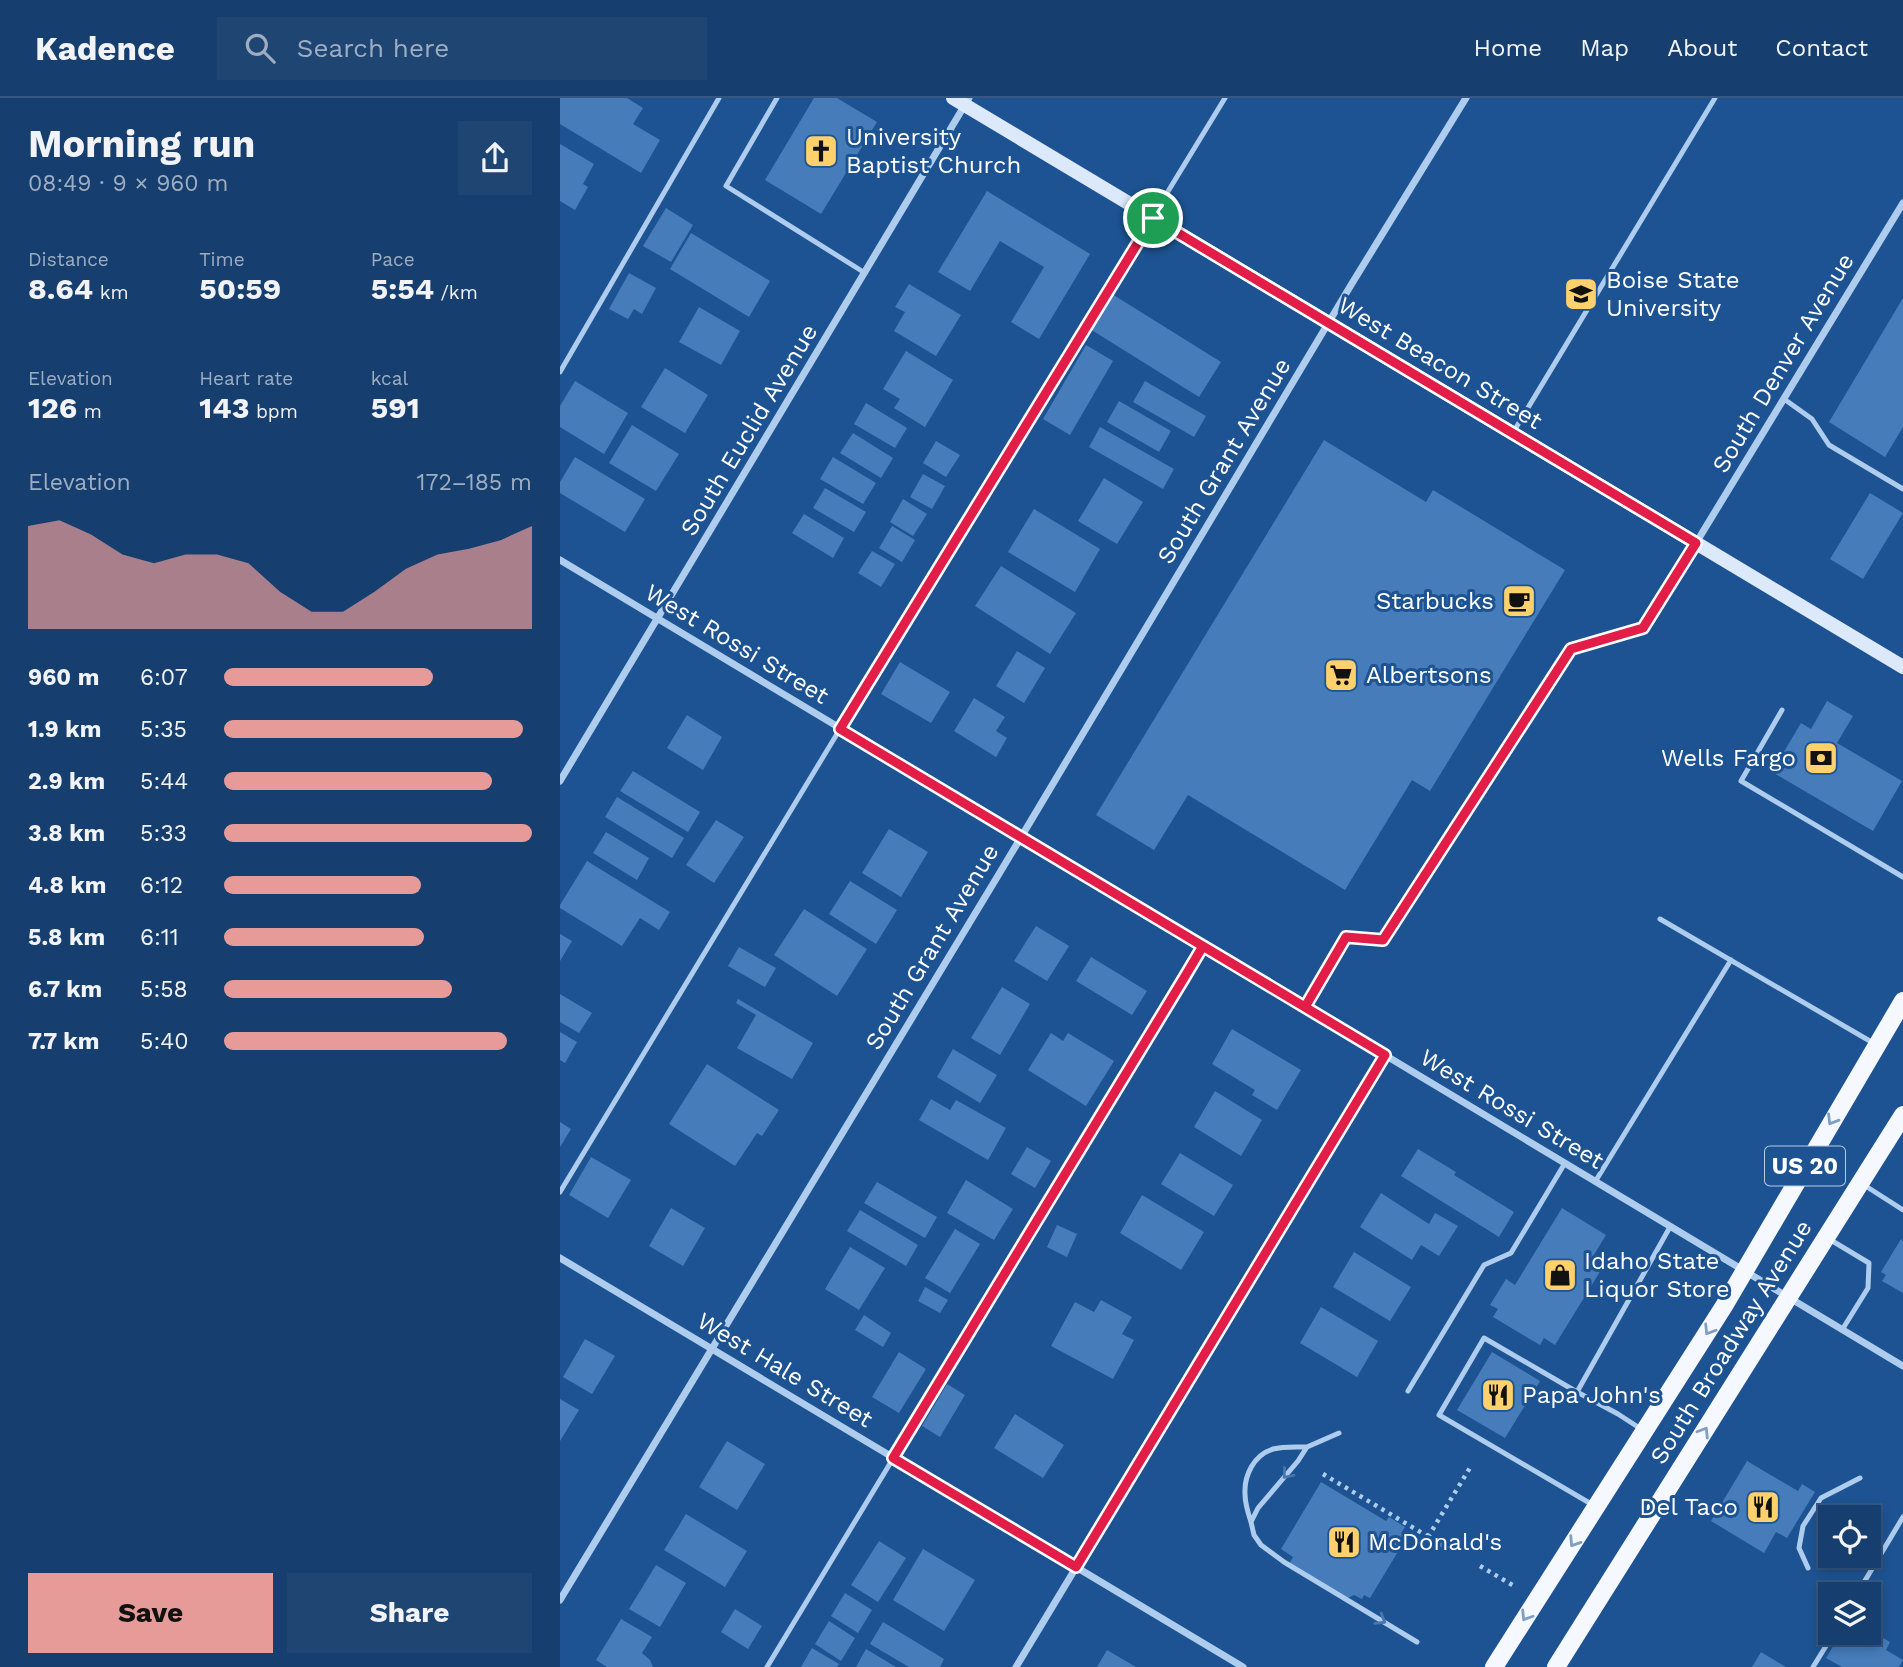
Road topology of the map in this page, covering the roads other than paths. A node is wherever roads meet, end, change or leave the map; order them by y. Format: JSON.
{"nodes":[{"id":1,"x":719,"y":98,"type":"edge"},
{"id":2,"x":778,"y":98,"type":"edge"},
{"id":3,"x":1225,"y":98,"type":"edge"},
{"id":4,"x":1466,"y":98,"type":"edge"},
{"id":5,"x":1715,"y":98,"type":"edge"},
{"id":6,"x":962,"y":100,"type":"edge"},
{"id":7,"x":1903,"y":203,"type":"edge"},
{"id":8,"x":1153,"y":218,"type":"junction"},
{"id":9,"x":1894,"y":218,"type":"junction"},
{"id":10,"x":1903,"y":223,"type":"edge"},
{"id":11,"x":865,"y":273,"type":"junction"},
{"id":12,"x":1329,"y":323,"type":"junction"},
{"id":13,"x":560,"y":372,"type":"edge"},
{"id":14,"x":1784,"y":399,"type":"junction"},
{"id":15,"x":1513,"y":433,"type":"junction"},
{"id":16,"x":1903,"y":489,"type":"edge"},
{"id":17,"x":1696,"y":543,"type":"junction"},
{"id":18,"x":560,"y":561,"type":"edge"},
{"id":19,"x":658,"y":619,"type":"junction"},
{"id":20,"x":1903,"y":667,"type":"edge"},
{"id":21,"x":1783,"y":710,"type":"dead end"},
{"id":22,"x":840,"y":729,"type":"junction"},
{"id":23,"x":560,"y":781,"type":"edge"},
{"id":24,"x":1021,"y":837,"type":"junction"},
{"id":25,"x":1903,"y":877,"type":"edge"},
{"id":26,"x":1660,"y":919,"type":"dead end"},
{"id":27,"x":1203,"y":946,"type":"junction"},
{"id":28,"x":1731,"y":960,"type":"junction"},
{"id":29,"x":1903,"y":1001,"type":"edge"},
{"id":30,"x":1305,"y":1007,"type":"junction"},
{"id":31,"x":1877,"y":1045,"type":"junction"},
{"id":32,"x":1385,"y":1055,"type":"junction"},
{"id":33,"x":1903,"y":1115,"type":"edge"},
{"id":34,"x":1565,"y":1163,"type":"junction"},
{"id":35,"x":1595,"y":1182,"type":"junction"},
{"id":36,"x":1861,"y":1183,"type":"junction"},
{"id":37,"x":560,"y":1192,"type":"edge"},
{"id":38,"x":1903,"y":1210,"type":"edge"},
{"id":39,"x":1670,"y":1227,"type":"junction"},
{"id":40,"x":1826,"y":1237,"type":"junction"},
{"id":41,"x":560,"y":1258,"type":"edge"},
{"id":42,"x":1743,"y":1271,"type":"junction"},
{"id":43,"x":1788,"y":1298,"type":"junction"},
{"id":44,"x":1842,"y":1330,"type":"junction"},
{"id":45,"x":711,"y":1349,"type":"junction"},
{"id":46,"x":1903,"y":1366,"type":"edge"},
{"id":47,"x":1408,"y":1391,"type":"dead end"},
{"id":48,"x":1577,"y":1392,"type":"junction"},
{"id":49,"x":1644,"y":1431,"type":"junction"},
{"id":50,"x":1339,"y":1433,"type":"dead end"},
{"id":51,"x":1307,"y":1447,"type":"junction"},
{"id":52,"x":893,"y":1458,"type":"junction"},
{"id":53,"x":1860,"y":1478,"type":"dead end"},
{"id":54,"x":1596,"y":1508,"type":"junction"},
{"id":55,"x":1903,"y":1517,"type":"edge"},
{"id":56,"x":1251,"y":1522,"type":"junction"},
{"id":57,"x":1076,"y":1567,"type":"junction"},
{"id":58,"x":1808,"y":1568,"type":"dead end"},
{"id":59,"x":1864,"y":1582,"type":"edge"},
{"id":60,"x":560,"y":1600,"type":"edge"},
{"id":61,"x":1417,"y":1642,"type":"dead end"},
{"id":62,"x":1827,"y":1645,"type":"edge"},
{"id":63,"x":767,"y":1667,"type":"edge"},
{"id":64,"x":1016,"y":1667,"type":"edge"},
{"id":65,"x":1243,"y":1667,"type":"edge"},
{"id":66,"x":1494,"y":1667,"type":"edge"},
{"id":67,"x":1556,"y":1667,"type":"edge"},
{"id":68,"x":1813,"y":1667,"type":"edge"}],
"edges":[{"from":1,"to":13,"type":"lane"},
{"from":2,"to":11,"type":"lane"},
{"from":3,"to":8,"type":"lane"},
{"from":4,"to":12,"type":"street","name":"South Grant Avenue"},
{"from":5,"to":15,"type":"lane"},
{"from":6,"to":8,"type":"street","name":"West Beacon Street"},
{"from":6,"to":11,"type":"street","name":"South Euclid Avenue"},
{"from":7,"to":9,"type":"street","name":"South Denver Avenue"},
{"from":8,"to":12,"type":"street","name":"West Beacon Street"},
{"from":8,"to":22,"type":"lane"},
{"from":9,"to":10,"type":"lane"},
{"from":9,"to":14,"type":"street","name":"South Denver Avenue"},
{"from":11,"to":19,"type":"street","name":"South Euclid Avenue"},
{"from":12,"to":15,"type":"street","name":"West Beacon Street"},
{"from":12,"to":24,"type":"street","name":"South Grant Avenue"},
{"from":14,"to":16,"type":"lane"},
{"from":14,"to":17,"type":"street","name":"South Denver Avenue"},
{"from":15,"to":17,"type":"street","name":"West Beacon Street"},
{"from":17,"to":20,"type":"street","name":"West Beacon Street"},
{"from":17,"to":30,"type":"lane"},
{"from":18,"to":19,"type":"street","name":"West Rossi Street"},
{"from":19,"to":22,"type":"street","name":"West Rossi Street"},
{"from":19,"to":23,"type":"street","name":"South Euclid Avenue"},
{"from":21,"to":25,"type":"lane"},
{"from":22,"to":24,"type":"street","name":"West Rossi Street"},
{"from":22,"to":37,"type":"lane"},
{"from":24,"to":27,"type":"street","name":"West Rossi Street"},
{"from":24,"to":45,"type":"street","name":"South Grant Avenue"},
{"from":26,"to":28,"type":"lane"},
{"from":27,"to":30,"type":"street","name":"West Rossi Street"},
{"from":27,"to":52,"type":"lane"},
{"from":28,"to":31,"type":"lane"},
{"from":28,"to":35,"type":"lane"},
{"from":29,"to":31,"type":"main road","name":"South Broadway Avenue","number":"US 20"},
{"from":30,"to":32,"type":"street","name":"West Rossi Street"},
{"from":31,"to":42,"type":"main road","name":"South Broadway Avenue","number":"US 20","one_way":true},
{"from":32,"to":34,"type":"street","name":"West Rossi Street"},
{"from":32,"to":57,"type":"street"},
{"from":33,"to":36,"type":"main road","name":"South Broadway Avenue","number":"US 20"},
{"from":34,"to":35,"type":"street","name":"West Rossi Street"},
{"from":34,"to":47,"type":"lane"},
{"from":35,"to":39,"type":"street","name":"West Rossi Street"},
{"from":36,"to":38,"type":"lane"},
{"from":36,"to":40,"type":"main road","name":"South Broadway Avenue","number":"US 20"},
{"from":39,"to":42,"type":"street","name":"West Rossi Street"},
{"from":39,"to":48,"type":"lane"},
{"from":40,"to":43,"type":"main road","name":"South Broadway Avenue","number":"US 20"},
{"from":40,"to":44,"type":"lane"},
{"from":41,"to":45,"type":"street","name":"West Hale Street"},
{"from":42,"to":43,"type":"street","name":"West Rossi Street"},
{"from":42,"to":49,"type":"main road","name":"South Broadway Avenue","number":"US 20","one_way":true},
{"from":43,"to":44,"type":"street","name":"West Rossi Street"},
{"from":67,"to":43,"type":"main road","name":"South Broadway Avenue","number":"US 20","one_way":true},
{"from":44,"to":46,"type":"street","name":"West Rossi Street"},
{"from":45,"to":52,"type":"street","name":"West Hale Street"},
{"from":45,"to":60,"type":"street","name":"South Grant Avenue"},
{"from":48,"to":49,"type":"lane"},
{"from":48,"to":54,"type":"lane"},
{"from":49,"to":54,"type":"main road","name":"South Broadway Avenue","number":"US 20"},
{"from":50,"to":51,"type":"lane"},
{"from":51,"to":56,"type":"lane","one_way":true},
{"from":51,"to":56,"type":"lane"},
{"from":52,"to":57,"type":"street","name":"West Hale Street"},
{"from":52,"to":63,"type":"lane"},
{"from":53,"to":58,"type":"lane"},
{"from":54,"to":66,"type":"main road","name":"South Broadway Avenue","number":"US 20","one_way":true},
{"from":55,"to":59,"type":"lane"},
{"from":56,"to":61,"type":"lane","one_way":true},
{"from":57,"to":64,"type":"street"},
{"from":57,"to":65,"type":"street","name":"West Hale Street"},
{"from":62,"to":68,"type":"lane"}]}
